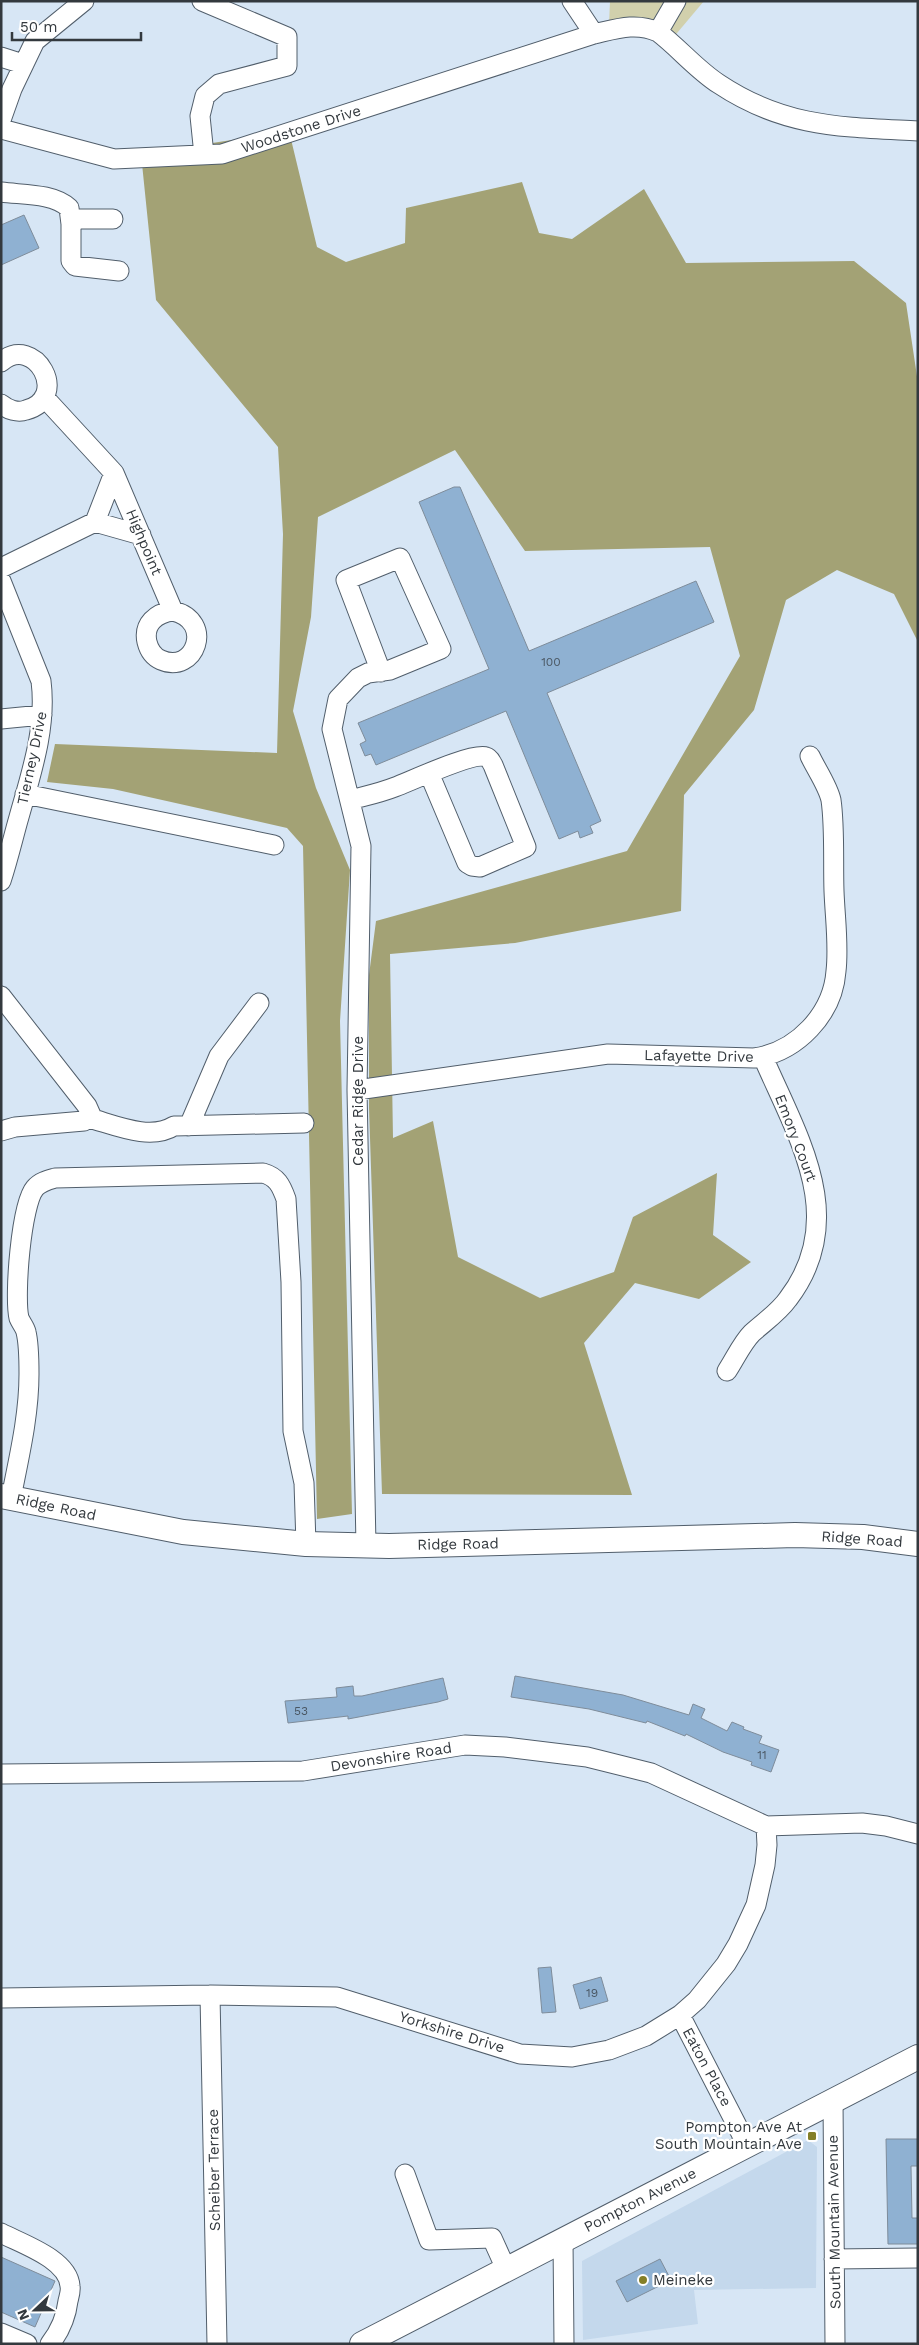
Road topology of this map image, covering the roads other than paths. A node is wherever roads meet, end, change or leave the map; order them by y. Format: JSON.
{"nodes":[{"id":1,"x":84,"y":1,"type":"edge"},
{"id":2,"x":202,"y":1,"type":"edge"},
{"id":3,"x":572,"y":1,"type":"edge"},
{"id":4,"x":676,"y":1,"type":"edge"},
{"id":5,"x":658,"y":32,"type":"junction"},
{"id":6,"x":594,"y":34,"type":"junction"},
{"id":7,"x":1,"y":57,"type":"edge"},
{"id":8,"x":23,"y":64,"type":"junction"},
{"id":9,"x":1,"y":120,"type":"edge"},
{"id":10,"x":1,"y":129,"type":"edge"},
{"id":11,"x":918,"y":131,"type":"edge"},
{"id":12,"x":204,"y":155,"type":"junction"},
{"id":13,"x":1,"y":192,"type":"edge"},
{"id":14,"x":113,"y":219,"type":"dead end"},
{"id":15,"x":71,"y":224,"type":"junction"},
{"id":16,"x":118,"y":271,"type":"dead end"},
{"id":17,"x":1,"y":362,"type":"edge"},
{"id":18,"x":44,"y":397,"type":"junction"},
{"id":19,"x":1,"y":404,"type":"edge"},
{"id":20,"x":114,"y":473,"type":"junction"},
{"id":21,"x":95,"y":522,"type":"junction"},
{"id":22,"x":141,"y":535,"type":"junction"},
{"id":23,"x":1,"y":568,"type":"edge"},
{"id":24,"x":1,"y":581,"type":"edge"},
{"id":25,"x":173,"y":611,"type":"dead end"},
{"id":26,"x":375,"y":673,"type":"junction"},
{"id":27,"x":42,"y":715,"type":"junction"},
{"id":28,"x":1,"y":718,"type":"edge"},
{"id":29,"x":810,"y":756,"type":"dead end"},
{"id":30,"x":430,"y":773,"type":"junction"},
{"id":31,"x":25,"y":794,"type":"junction"},
{"id":32,"x":350,"y":800,"type":"junction"},
{"id":33,"x":274,"y":845,"type":"dead end"},
{"id":34,"x":1,"y":880,"type":"edge"},
{"id":35,"x":1,"y":996,"type":"edge"},
{"id":36,"x":259,"y":1003,"type":"dead end"},
{"id":37,"x":764,"y":1057,"type":"junction"},
{"id":38,"x":357,"y":1090,"type":"junction"},
{"id":39,"x":89,"y":1118,"type":"junction"},
{"id":40,"x":304,"y":1123,"type":"dead end"},
{"id":41,"x":189,"y":1126,"type":"junction"},
{"id":42,"x":1,"y":1131,"type":"edge"},
{"id":43,"x":727,"y":1371,"type":"dead end"},
{"id":44,"x":6,"y":1497,"type":"edge"},
{"id":45,"x":306,"y":1544,"type":"junction"},
{"id":46,"x":918,"y":1544,"type":"edge"},
{"id":47,"x":366,"y":1546,"type":"junction"},
{"id":48,"x":1,"y":1774,"type":"edge"},
{"id":49,"x":766,"y":1826,"type":"junction"},
{"id":50,"x":918,"y":1834,"type":"edge"},
{"id":51,"x":210,"y":1996,"type":"junction"},
{"id":52,"x":1,"y":1998,"type":"edge"},
{"id":53,"x":680,"y":2015,"type":"junction"},
{"id":54,"x":918,"y":2057,"type":"edge"},
{"id":55,"x":833,"y":2100,"type":"junction"},
{"id":56,"x":747,"y":2145,"type":"junction"},
{"id":57,"x":405,"y":2174,"type":"dead end"},
{"id":58,"x":1,"y":2233,"type":"edge"},
{"id":59,"x":563,"y":2240,"type":"junction"},
{"id":60,"x":918,"y":2258,"type":"edge"},
{"id":61,"x":834,"y":2259,"type":"junction"},
{"id":62,"x":506,"y":2269,"type":"junction"},
{"id":63,"x":1,"y":2333,"type":"edge"},
{"id":64,"x":27,"y":2344,"type":"edge"},
{"id":65,"x":50,"y":2344,"type":"edge"},
{"id":66,"x":217,"y":2344,"type":"edge"},
{"id":67,"x":362,"y":2344,"type":"edge"},
{"id":68,"x":564,"y":2344,"type":"edge"},
{"id":69,"x":835,"y":2344,"type":"edge"}],
"edges":[{"from":1,"to":8,"type":"street"},
{"from":2,"to":12,"type":"street"},
{"from":3,"to":6,"type":"street"},
{"from":4,"to":5,"type":"street"},
{"from":5,"to":6,"type":"street","name":"Woodstone Drive"},
{"from":5,"to":11,"type":"street"},
{"from":6,"to":12,"type":"street","name":"Woodstone Drive"},
{"from":7,"to":8,"type":"street"},
{"from":8,"to":9,"type":"street"},
{"from":10,"to":12,"type":"street","name":"Woodstone Drive"},
{"from":13,"to":15,"type":"street"},
{"from":14,"to":15,"type":"street"},
{"from":15,"to":16,"type":"street"},
{"from":17,"to":18,"type":"street"},
{"from":18,"to":19,"type":"street"},
{"from":18,"to":20,"type":"street","name":"Highpoint"},
{"from":20,"to":21,"type":"street","name":"Highpoint"},
{"from":20,"to":22,"type":"street","name":"Highpoint"},
{"from":21,"to":22,"type":"street"},
{"from":21,"to":23,"type":"street"},
{"from":22,"to":25,"type":"street","name":"Highpoint"},
{"from":24,"to":27,"type":"street","name":"Tierney Drive"},
{"from":26,"to":26,"type":"street","name":"Cedar Ridge Drive"},
{"from":26,"to":32,"type":"street","name":"Cedar Ridge Drive"},
{"from":27,"to":28,"type":"street"},
{"from":27,"to":31,"type":"street","name":"Tierney Drive"},
{"from":29,"to":37,"type":"street","name":"Lafayette Drive"},
{"from":30,"to":30,"type":"street"},
{"from":30,"to":32,"type":"street"},
{"from":31,"to":33,"type":"street"},
{"from":31,"to":34,"type":"street","name":"Tierney Drive"},
{"from":32,"to":38,"type":"street","name":"Cedar Ridge Drive"},
{"from":35,"to":39,"type":"street"},
{"from":36,"to":41,"type":"street"},
{"from":37,"to":38,"type":"street","name":"Lafayette Drive"},
{"from":37,"to":43,"type":"street","name":"Emory Court"},
{"from":38,"to":47,"type":"street","name":"Cedar Ridge Drive"},
{"from":39,"to":41,"type":"street"},
{"from":39,"to":42,"type":"street"},
{"from":40,"to":41,"type":"street"},
{"from":44,"to":45,"type":"main road","name":"Ridge Road"},
{"from":44,"to":45,"type":"street"},
{"from":45,"to":47,"type":"main road","name":"Ridge Road"},
{"from":46,"to":47,"type":"main road","name":"Ridge Road"},
{"from":48,"to":49,"type":"street","name":"Devonshire Road"},
{"from":49,"to":50,"type":"street"},
{"from":49,"to":53,"type":"street","name":"Yorkshire Drive"},
{"from":51,"to":52,"type":"street","name":"Yorkshire Drive"},
{"from":51,"to":53,"type":"street","name":"Yorkshire Drive"},
{"from":51,"to":66,"type":"street","name":"Scheiber Terrace"},
{"from":53,"to":56,"type":"street","name":"Eaton Place"},
{"from":54,"to":55,"type":"main road","name":"Pompton Avenue"},
{"from":55,"to":56,"type":"main road","name":"Pompton Avenue"},
{"from":55,"to":61,"type":"street","name":"South Mountain Avenue"},
{"from":56,"to":59,"type":"main road","name":"Pompton Avenue"},
{"from":57,"to":62,"type":"street"},
{"from":58,"to":65,"type":"street"},
{"from":59,"to":62,"type":"main road","name":"Pompton Avenue"},
{"from":59,"to":68,"type":"street"},
{"from":60,"to":61,"type":"street"},
{"from":61,"to":69,"type":"street","name":"South Mountain Avenue"},
{"from":62,"to":67,"type":"main road","name":"Pompton Avenue"},
{"from":63,"to":64,"type":"street"}]}
